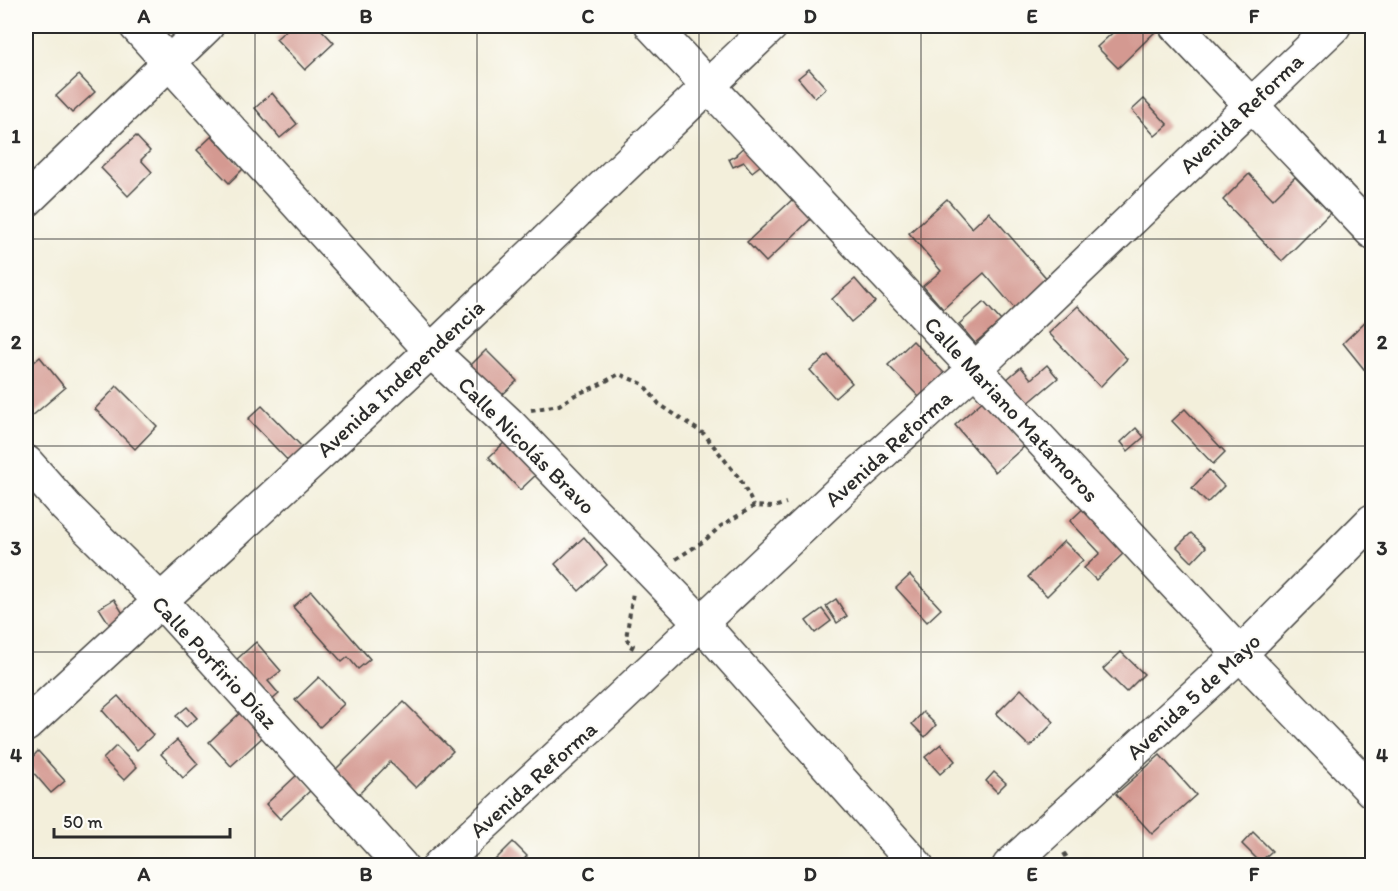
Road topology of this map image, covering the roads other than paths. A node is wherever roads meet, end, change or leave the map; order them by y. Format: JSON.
{"nodes":[{"id":1,"x":136,"y":26,"type":"edge"},
{"id":2,"x":207,"y":26,"type":"edge"},
{"id":3,"x":652,"y":26,"type":"edge"},
{"id":4,"x":771,"y":26,"type":"edge"},
{"id":5,"x":1176,"y":26,"type":"edge"},
{"id":6,"x":1334,"y":26,"type":"edge"},
{"id":7,"x":169,"y":61,"type":"junction"},
{"id":8,"x":707,"y":86,"type":"junction"},
{"id":9,"x":1251,"y":103,"type":"junction"},
{"id":10,"x":26,"y":201,"type":"edge"},
{"id":11,"x":1372,"y":232,"type":"edge"},
{"id":12,"x":431,"y":351,"type":"junction"},
{"id":13,"x":975,"y":369,"type":"junction"},
{"id":14,"x":26,"y":462,"type":"edge"},
{"id":15,"x":1372,"y":522,"type":"edge"},
{"id":16,"x":160,"y":600,"type":"junction"},
{"id":17,"x":701,"y":623,"type":"junction"},
{"id":18,"x":1240,"y":654,"type":"junction"},
{"id":19,"x":26,"y":725,"type":"edge"},
{"id":20,"x":1372,"y":791,"type":"edge"},
{"id":21,"x":401,"y":866,"type":"edge"},
{"id":22,"x":439,"y":866,"type":"edge"},
{"id":23,"x":917,"y":866,"type":"edge"},
{"id":24,"x":1009,"y":866,"type":"edge"}],
"edges":[{"from":1,"to":7,"type":"street","name":"Calle Nicolás Bravo"},
{"from":2,"to":7,"type":"street"},
{"from":3,"to":8,"type":"street","name":"Calle Mariano Matamoros"},
{"from":4,"to":8,"type":"street","name":"Avenida Independencia"},
{"from":5,"to":9,"type":"street"},
{"from":6,"to":9,"type":"street","name":"Avenida Reforma"},
{"from":7,"to":10,"type":"street"},
{"from":7,"to":12,"type":"street","name":"Calle Nicolás Bravo"},
{"from":8,"to":12,"type":"street","name":"Avenida Independencia"},
{"from":8,"to":13,"type":"street","name":"Calle Mariano Matamoros"},
{"from":9,"to":11,"type":"street"},
{"from":9,"to":13,"type":"street","name":"Avenida Reforma"},
{"from":12,"to":16,"type":"street","name":"Avenida Independencia"},
{"from":12,"to":17,"type":"street","name":"Calle Nicolás Bravo"},
{"from":13,"to":17,"type":"street","name":"Avenida Reforma"},
{"from":13,"to":18,"type":"street","name":"Calle Mariano Matamoros"},
{"from":14,"to":16,"type":"street","name":"Calle Porfirio Díaz"},
{"from":15,"to":18,"type":"street","name":"Avenida 5 de Mayo"},
{"from":16,"to":19,"type":"street","name":"Avenida Independencia"},
{"from":16,"to":21,"type":"street","name":"Calle Porfirio Díaz"},
{"from":17,"to":22,"type":"street","name":"Avenida Reforma"},
{"from":17,"to":23,"type":"street","name":"Calle Nicolás Bravo"},
{"from":18,"to":20,"type":"street","name":"Calle Mariano Matamoros"},
{"from":18,"to":24,"type":"street","name":"Avenida 5 de Mayo"}]}
